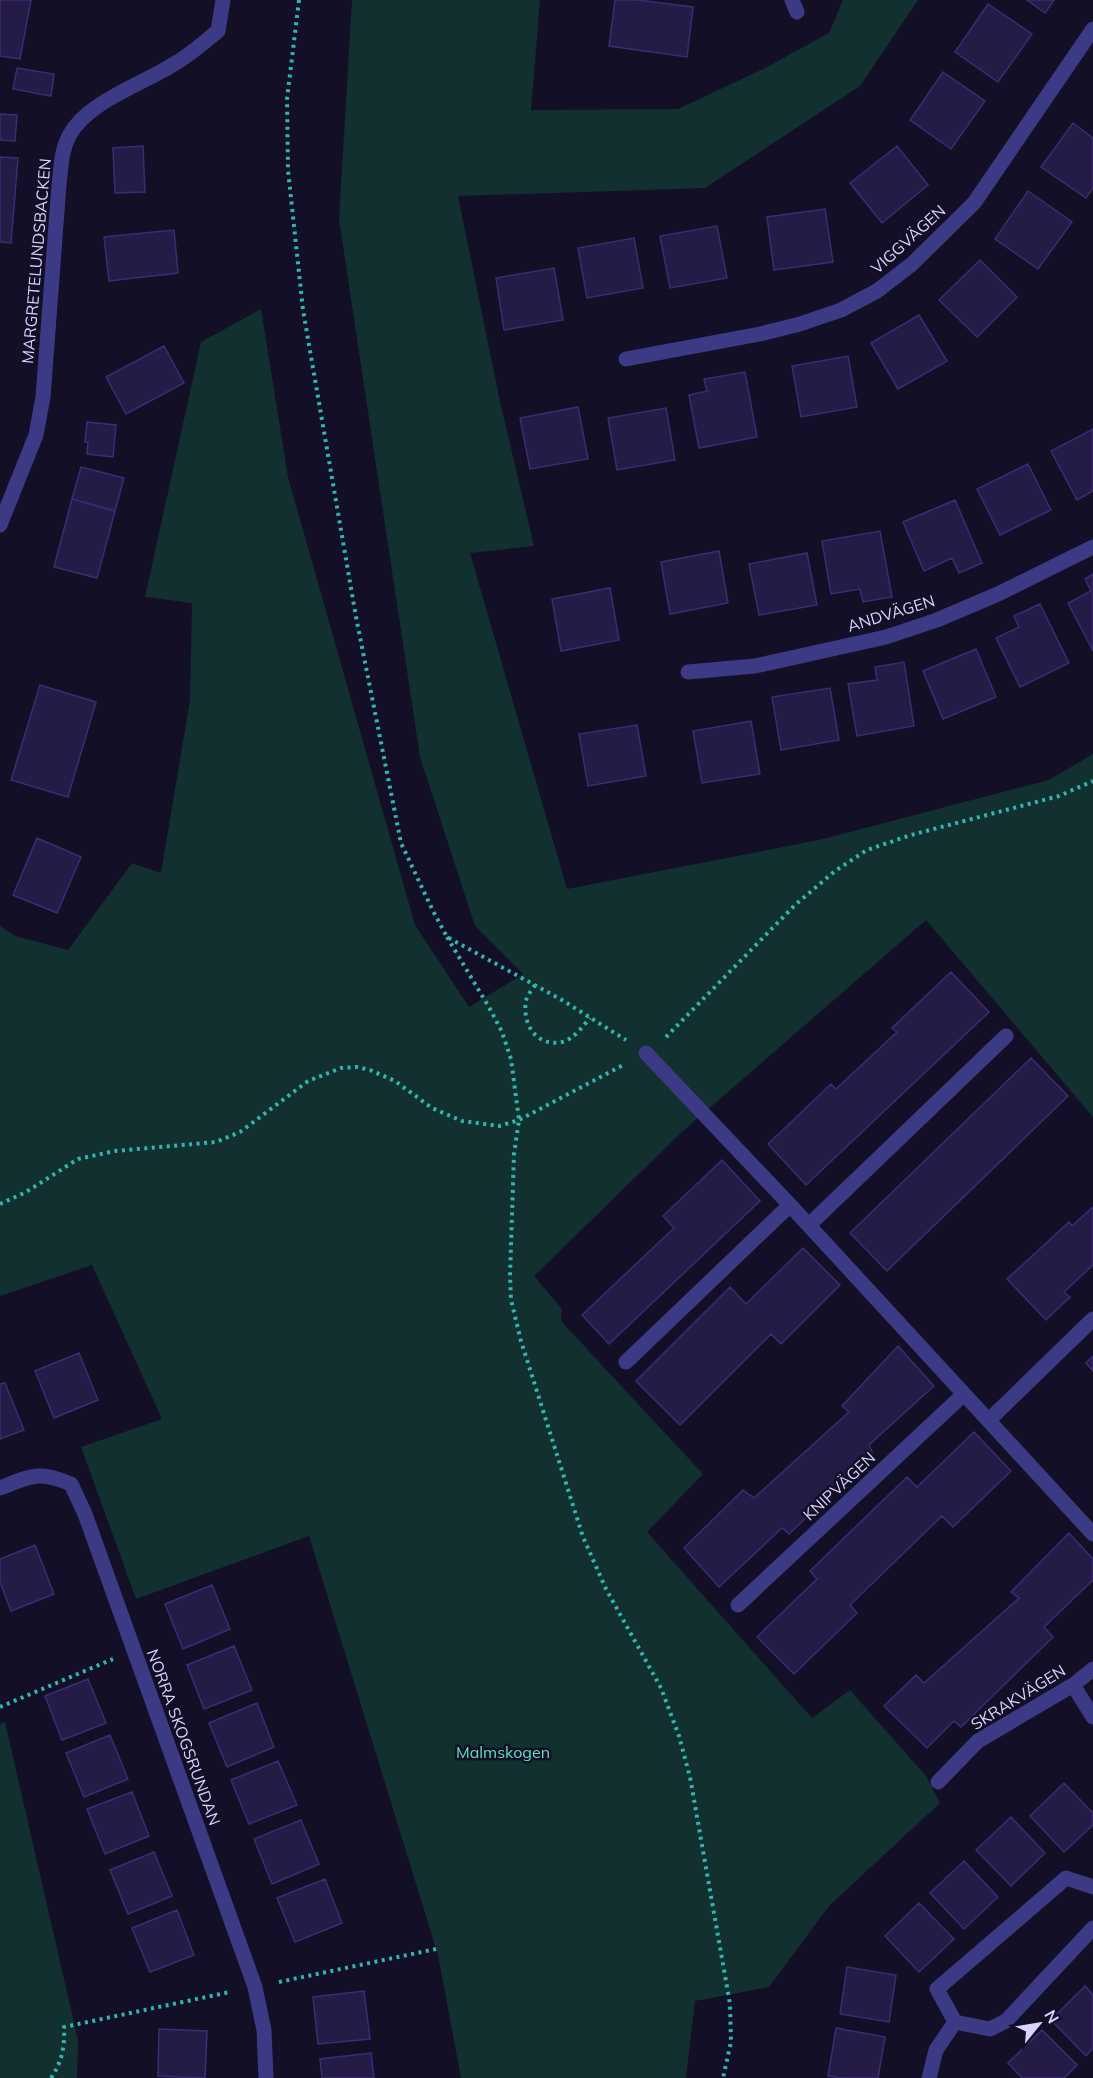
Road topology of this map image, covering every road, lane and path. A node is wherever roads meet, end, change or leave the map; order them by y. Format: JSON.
{"nodes":[{"id":1,"x":223,"y":0,"type":"edge"},
{"id":2,"x":299,"y":0,"type":"edge"},
{"id":3,"x":1093,"y":29,"type":"edge"},
{"id":4,"x":626,"y":359,"type":"dead end"},
{"id":5,"x":0,"y":525,"type":"edge"},
{"id":6,"x":1093,"y":547,"type":"edge"},
{"id":7,"x":688,"y":672,"type":"dead end"},
{"id":8,"x":1093,"y":781,"type":"edge"},
{"id":9,"x":447,"y":937,"type":"junction"},
{"id":10,"x":535,"y":985,"type":"junction"},
{"id":11,"x":590,"y":1018,"type":"junction"},
{"id":12,"x":1006,"y":1036,"type":"dead end"},
{"id":13,"x":646,"y":1053,"type":"junction"},
{"id":14,"x":519,"y":1120,"type":"junction"},
{"id":15,"x":0,"y":1204,"type":"edge"},
{"id":16,"x":790,"y":1205,"type":"junction"},
{"id":17,"x":809,"y":1226,"type":"junction"},
{"id":18,"x":1093,"y":1319,"type":"edge"},
{"id":19,"x":626,"y":1362,"type":"dead end"},
{"id":20,"x":964,"y":1394,"type":"junction"},
{"id":21,"x":989,"y":1420,"type":"junction"},
{"id":22,"x":0,"y":1488,"type":"edge"},
{"id":23,"x":1093,"y":1534,"type":"edge"},
{"id":24,"x":738,"y":1605,"type":"dead end"},
{"id":25,"x":134,"y":1650,"type":"junction"},
{"id":26,"x":1093,"y":1669,"type":"edge"},
{"id":27,"x":1073,"y":1685,"type":"junction"},
{"id":28,"x":0,"y":1707,"type":"edge"},
{"id":29,"x":1093,"y":1717,"type":"edge"},
{"id":30,"x":938,"y":1782,"type":"dead end"},
{"id":31,"x":1093,"y":1887,"type":"edge"},
{"id":32,"x":1093,"y":1928,"type":"edge"},
{"id":33,"x":435,"y":1949,"type":"dead end"},
{"id":34,"x":255,"y":1987,"type":"junction"},
{"id":35,"x":956,"y":2022,"type":"junction"},
{"id":36,"x":51,"y":2078,"type":"edge"},
{"id":37,"x":266,"y":2078,"type":"edge"},
{"id":38,"x":723,"y":2078,"type":"edge"},
{"id":39,"x":929,"y":2078,"type":"edge"}],
"edges":[{"from":1,"to":5,"type":"street","name":"MARGRETELUNDSBACKEN"},
{"from":2,"to":9,"type":"path"},
{"from":3,"to":4,"type":"street","name":"VIGGVÄGEN"},
{"from":6,"to":7,"type":"street","name":"ANDVÄGEN"},
{"from":8,"to":13,"type":"path"},
{"from":9,"to":10,"type":"path"},
{"from":9,"to":14,"type":"path"},
{"from":10,"to":11,"type":"path"},
{"from":10,"to":11,"type":"path"},
{"from":11,"to":13,"type":"path"},
{"from":12,"to":17,"type":"street"},
{"from":13,"to":14,"type":"path"},
{"from":13,"to":16,"type":"street"},
{"from":14,"to":15,"type":"path"},
{"from":14,"to":38,"type":"path"},
{"from":16,"to":17,"type":"street"},
{"from":16,"to":19,"type":"street"},
{"from":17,"to":20,"type":"street"},
{"from":18,"to":21,"type":"street"},
{"from":20,"to":21,"type":"street"},
{"from":20,"to":24,"type":"street","name":"KNIPVÄGEN"},
{"from":21,"to":23,"type":"street"},
{"from":22,"to":25,"type":"street","name":"NORRA SKOGSRUNDAN"},
{"from":25,"to":28,"type":"path"},
{"from":25,"to":34,"type":"street","name":"NORRA SKOGSRUNDAN"},
{"from":26,"to":27,"type":"street","name":"SKRAKVÄGEN"},
{"from":27,"to":29,"type":"street"},
{"from":27,"to":30,"type":"street","name":"SKRAKVÄGEN"},
{"from":31,"to":35,"type":"street"},
{"from":32,"to":35,"type":"street"},
{"from":33,"to":34,"type":"path"},
{"from":34,"to":36,"type":"path"},
{"from":34,"to":37,"type":"street","name":"NORRA SKOGSRUNDAN"},
{"from":35,"to":39,"type":"street"}]}
